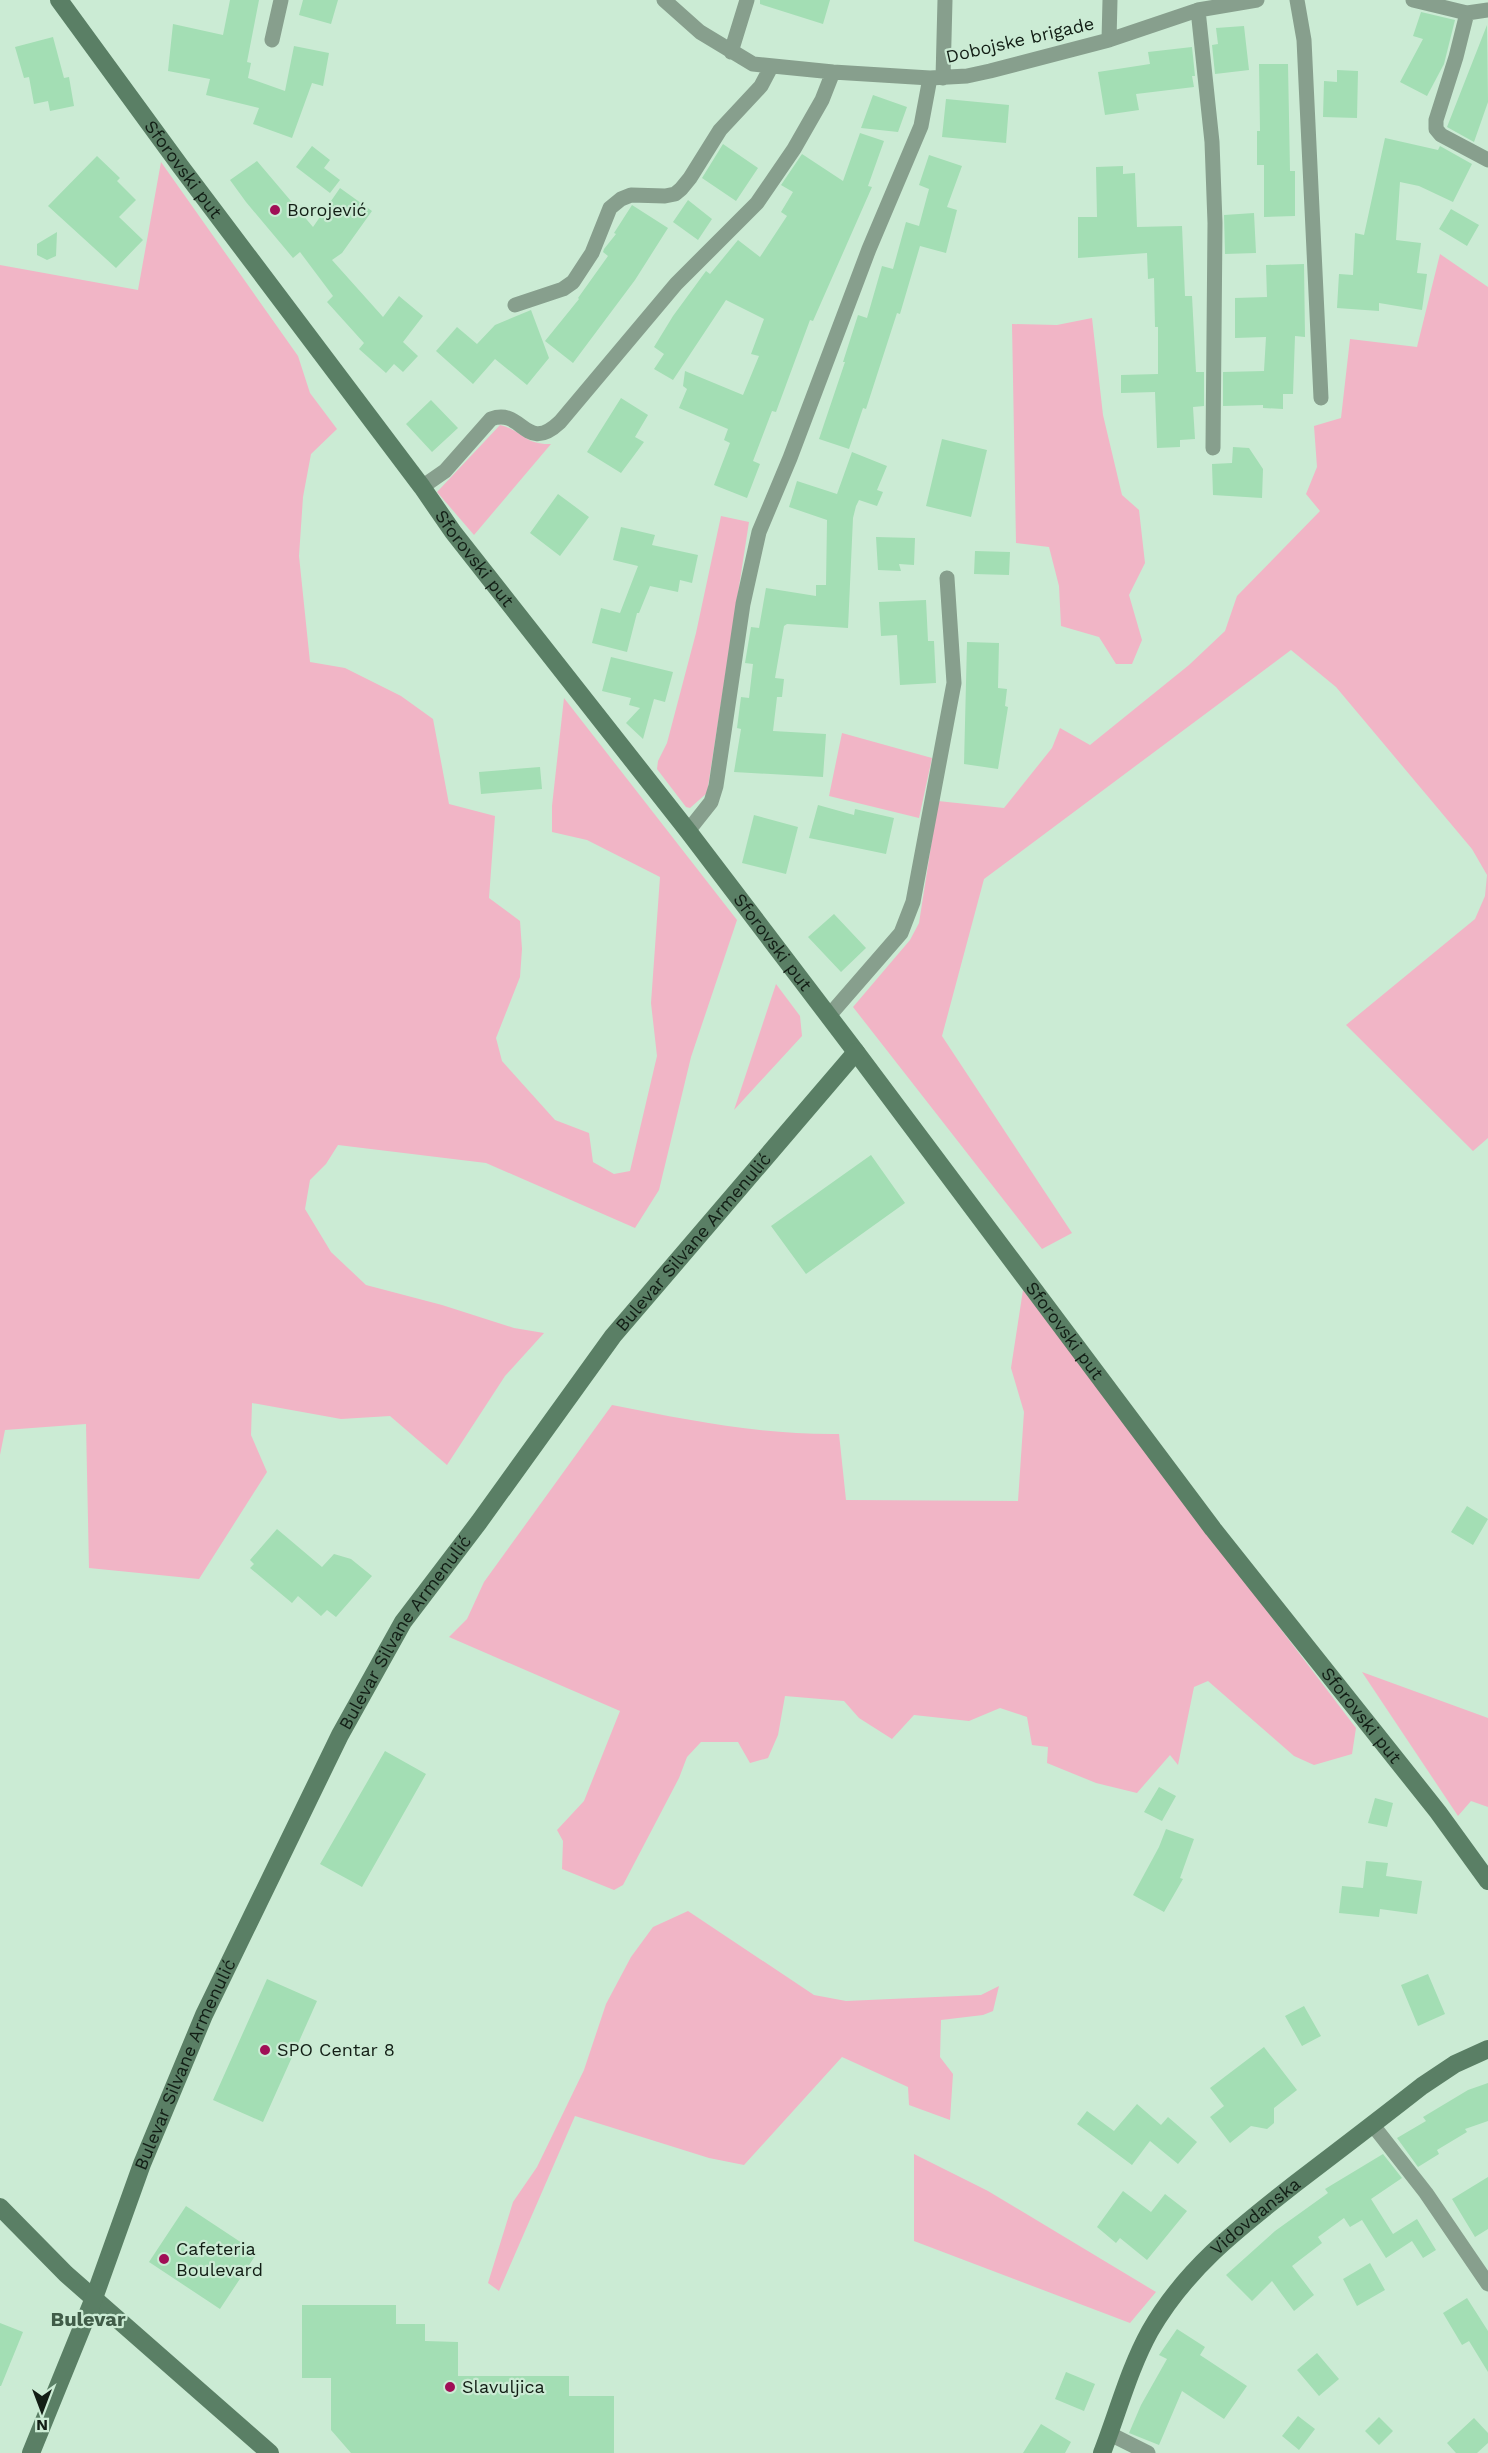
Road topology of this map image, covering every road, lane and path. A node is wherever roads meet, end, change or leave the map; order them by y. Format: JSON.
{"nodes":[{"id":1,"x":59,"y":0,"type":"edge"},
{"id":2,"x":281,"y":0,"type":"edge"},
{"id":3,"x":664,"y":0,"type":"edge"},
{"id":4,"x":747,"y":0,"type":"edge"},
{"id":5,"x":945,"y":0,"type":"edge"},
{"id":6,"x":1110,"y":0,"type":"edge"},
{"id":7,"x":1257,"y":0,"type":"edge"},
{"id":8,"x":1297,"y":0,"type":"edge"},
{"id":9,"x":1413,"y":0,"type":"edge"},
{"id":10,"x":1198,"y":10,"type":"junction"},
{"id":11,"x":1488,"y":10,"type":"edge"},
{"id":12,"x":1467,"y":13,"type":"junction"},
{"id":13,"x":272,"y":40,"type":"dead end"},
{"id":14,"x":1109,"y":40,"type":"junction"},
{"id":15,"x":731,"y":52,"type":"junction"},
{"id":16,"x":771,"y":67,"type":"junction"},
{"id":17,"x":833,"y":72,"type":"junction"},
{"id":18,"x":936,"y":78,"type":"junction"},
{"id":19,"x":1488,"y":160,"type":"edge"},
{"id":20,"x":515,"y":305,"type":"dead end"},
{"id":21,"x":1321,"y":398,"type":"dead end"},
{"id":22,"x":1213,"y":448,"type":"dead end"},
{"id":23,"x":422,"y":487,"type":"junction"},
{"id":24,"x":947,"y":578,"type":"dead end"},
{"id":25,"x":688,"y":831,"type":"junction"},
{"id":26,"x":828,"y":1017,"type":"junction"},
{"id":27,"x":856,"y":1052,"type":"junction"},
{"id":28,"x":1488,"y":1881,"type":"edge"},
{"id":29,"x":1488,"y":2049,"type":"edge"},
{"id":30,"x":1372,"y":2124,"type":"junction"},
{"id":31,"x":0,"y":2207,"type":"edge"},
{"id":32,"x":1488,"y":2284,"type":"edge"},
{"id":33,"x":94,"y":2298,"type":"junction"},
{"id":34,"x":1110,"y":2434,"type":"junction"},
{"id":35,"x":31,"y":2453,"type":"edge"},
{"id":36,"x":270,"y":2453,"type":"edge"},
{"id":37,"x":1102,"y":2453,"type":"edge"},
{"id":38,"x":1148,"y":2453,"type":"edge"}],
"edges":[{"from":1,"to":23,"type":"street","name":"Sforovski put"},
{"from":2,"to":13,"type":"street"},
{"from":3,"to":15,"type":"street","name":"Dobojske brigade"},
{"from":4,"to":15,"type":"street"},
{"from":5,"to":18,"type":"street"},
{"from":6,"to":14,"type":"street"},
{"from":7,"to":10,"type":"street","name":"Dobojske brigade"},
{"from":8,"to":21,"type":"street"},
{"from":9,"to":12,"type":"street"},
{"from":10,"to":14,"type":"street","name":"Dobojske brigade"},
{"from":10,"to":22,"type":"street"},
{"from":11,"to":12,"type":"street"},
{"from":12,"to":19,"type":"street"},
{"from":14,"to":18,"type":"street","name":"Dobojske brigade"},
{"from":15,"to":16,"type":"street","name":"Dobojske brigade"},
{"from":16,"to":17,"type":"street","name":"Dobojske brigade"},
{"from":16,"to":20,"type":"street"},
{"from":17,"to":18,"type":"street","name":"Dobojske brigade"},
{"from":17,"to":23,"type":"street"},
{"from":18,"to":25,"type":"street"},
{"from":23,"to":25,"type":"street","name":"Sforovski put"},
{"from":24,"to":26,"type":"street"},
{"from":25,"to":26,"type":"street","name":"Sforovski put"},
{"from":26,"to":27,"type":"street","name":"Sforovski put"},
{"from":27,"to":28,"type":"street","name":"Sforovski put"},
{"from":27,"to":33,"type":"street","name":"Bulevar Silvane Armenulić"},
{"from":29,"to":30,"type":"street","name":"Vidovdanska"},
{"from":30,"to":32,"type":"street"},
{"from":30,"to":34,"type":"street","name":"Vidovdanska"},
{"from":31,"to":33,"type":"street"},
{"from":33,"to":35,"type":"street","name":"Bulevar Silvane Armenulić"},
{"from":33,"to":36,"type":"street"},
{"from":34,"to":37,"type":"street","name":"Vidovdanska"},
{"from":34,"to":38,"type":"street"}]}
